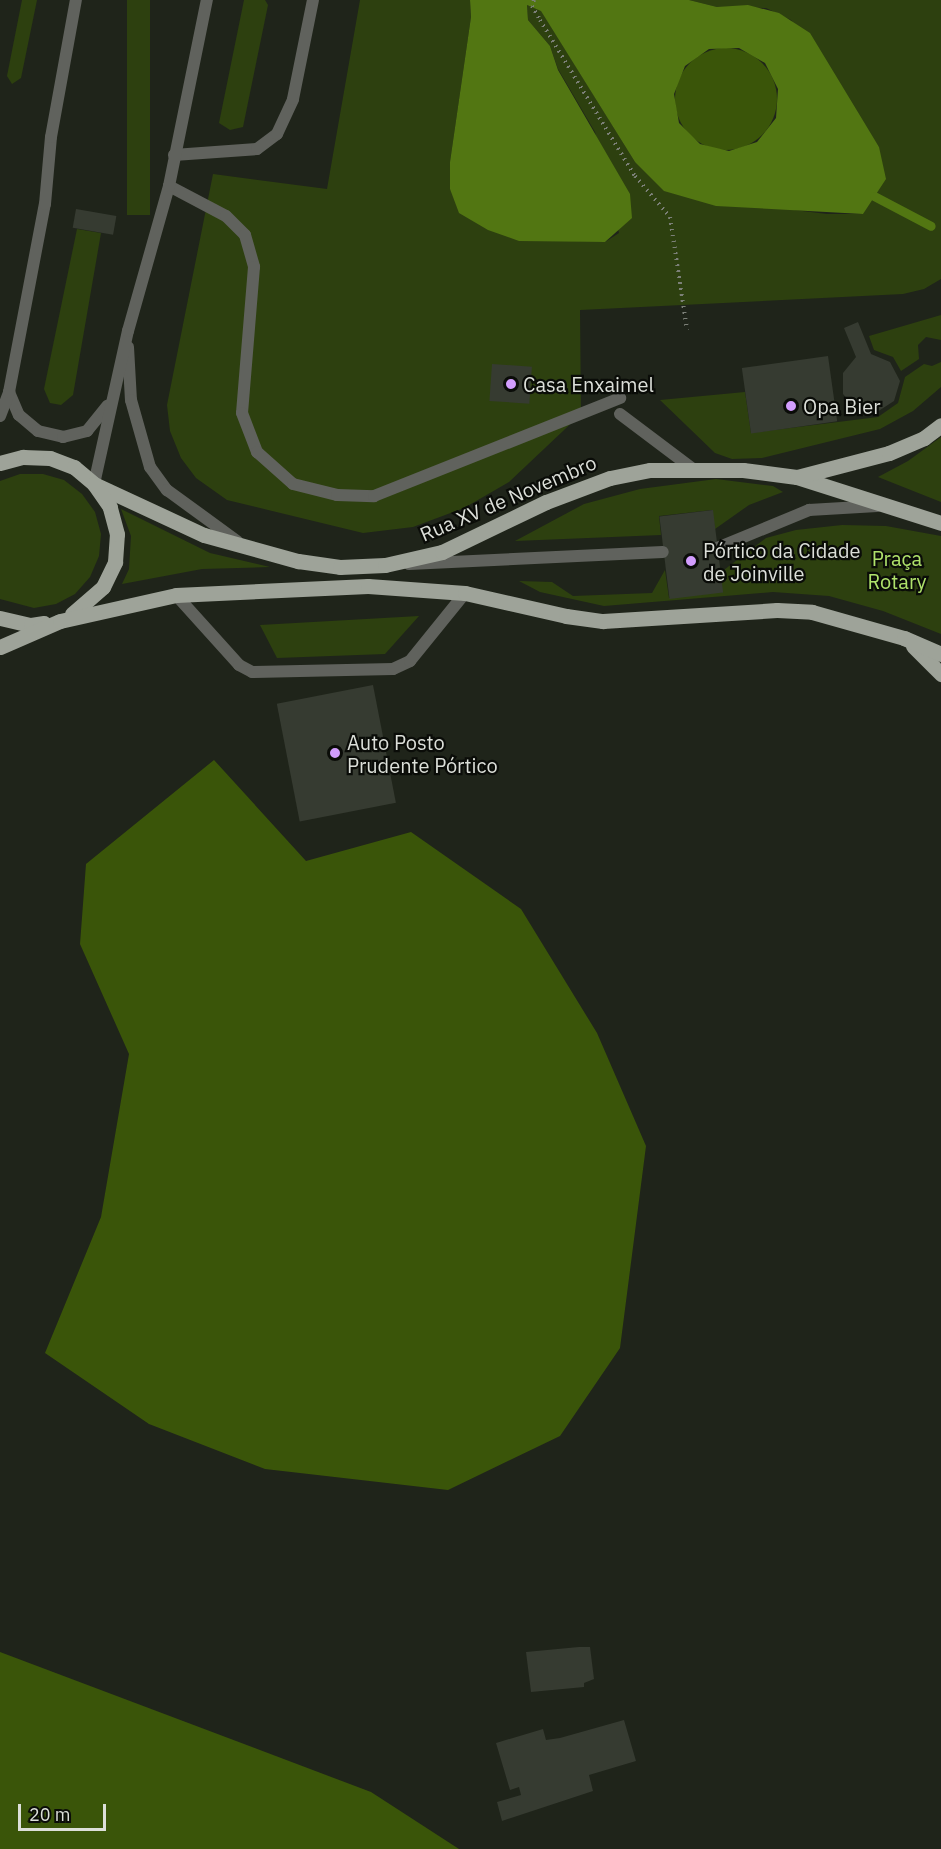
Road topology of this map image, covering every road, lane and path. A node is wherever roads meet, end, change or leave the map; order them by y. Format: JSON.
{"nodes":[{"id":1,"x":76,"y":0,"type":"edge"},
{"id":2,"x":207,"y":0,"type":"edge"},
{"id":3,"x":313,"y":0,"type":"edge"},
{"id":4,"x":534,"y":0,"type":"edge"},
{"id":5,"x":174,"y":156,"type":"junction"},
{"id":6,"x":169,"y":186,"type":"junction"},
{"id":7,"x":687,"y":330,"type":"dead end"},
{"id":8,"x":128,"y":331,"type":"junction"},
{"id":9,"x":9,"y":392,"type":"junction"},
{"id":10,"x":620,"y":398,"type":"dead end"},
{"id":11,"x":112,"y":399,"type":"junction"},
{"id":12,"x":620,"y":414,"type":"dead end"},
{"id":13,"x":0,"y":416,"type":"edge"},
{"id":14,"x":941,"y":424,"type":"edge"},
{"id":15,"x":0,"y":463,"type":"edge"},
{"id":16,"x":693,"y":469,"type":"junction"},
{"id":17,"x":797,"y":477,"type":"junction"},
{"id":18,"x":94,"y":484,"type":"junction"},
{"id":19,"x":893,"y":506,"type":"junction"},
{"id":20,"x":941,"y":523,"type":"edge"},
{"id":21,"x":717,"y":548,"type":"dead end"},
{"id":22,"x":251,"y":549,"type":"junction"},
{"id":23,"x":663,"y":552,"type":"dead end"},
{"id":24,"x":385,"y":565,"type":"junction"},
{"id":25,"x":465,"y":593,"type":"junction"},
{"id":26,"x":176,"y":596,"type":"junction"},
{"id":27,"x":0,"y":618,"type":"edge"},
{"id":28,"x":60,"y":621,"type":"junction"},
{"id":29,"x":904,"y":638,"type":"junction"},
{"id":30,"x":0,"y":647,"type":"edge"},
{"id":31,"x":941,"y":654,"type":"edge"},
{"id":32,"x":941,"y":674,"type":"edge"}],
"edges":[{"from":1,"to":9,"type":"lane"},
{"from":2,"to":5,"type":"lane"},
{"from":3,"to":5,"type":"lane"},
{"from":4,"to":7,"type":"path"},
{"from":5,"to":6,"type":"lane"},
{"from":6,"to":8,"type":"lane"},
{"from":6,"to":10,"type":"lane"},
{"from":8,"to":11,"type":"lane"},
{"from":8,"to":22,"type":"lane"},
{"from":9,"to":11,"type":"lane"},
{"from":9,"to":13,"type":"lane"},
{"from":11,"to":18,"type":"lane"},
{"from":12,"to":16,"type":"lane"},
{"from":14,"to":17,"type":"main road"},
{"from":15,"to":18,"type":"main road","name":"Rua XV de Novembro"},
{"from":16,"to":17,"type":"main road","name":"Rua XV de Novembro"},
{"from":16,"to":24,"type":"main road","name":"Rua XV de Novembro"},
{"from":17,"to":19,"type":"main road","name":"Rua XV de Novembro"},
{"from":18,"to":22,"type":"main road","name":"Rua XV de Novembro"},
{"from":18,"to":28,"type":"main road"},
{"from":19,"to":20,"type":"main road","name":"Rua XV de Novembro"},
{"from":19,"to":21,"type":"lane"},
{"from":22,"to":24,"type":"main road","name":"Rua XV de Novembro"},
{"from":23,"to":24,"type":"lane"},
{"from":25,"to":26,"type":"main road"},
{"from":25,"to":26,"type":"lane"},
{"from":25,"to":29,"type":"main road"},
{"from":26,"to":28,"type":"main road"},
{"from":27,"to":28,"type":"main road"},
{"from":28,"to":30,"type":"main road"},
{"from":29,"to":31,"type":"main road"},
{"from":29,"to":32,"type":"main road"}]}
